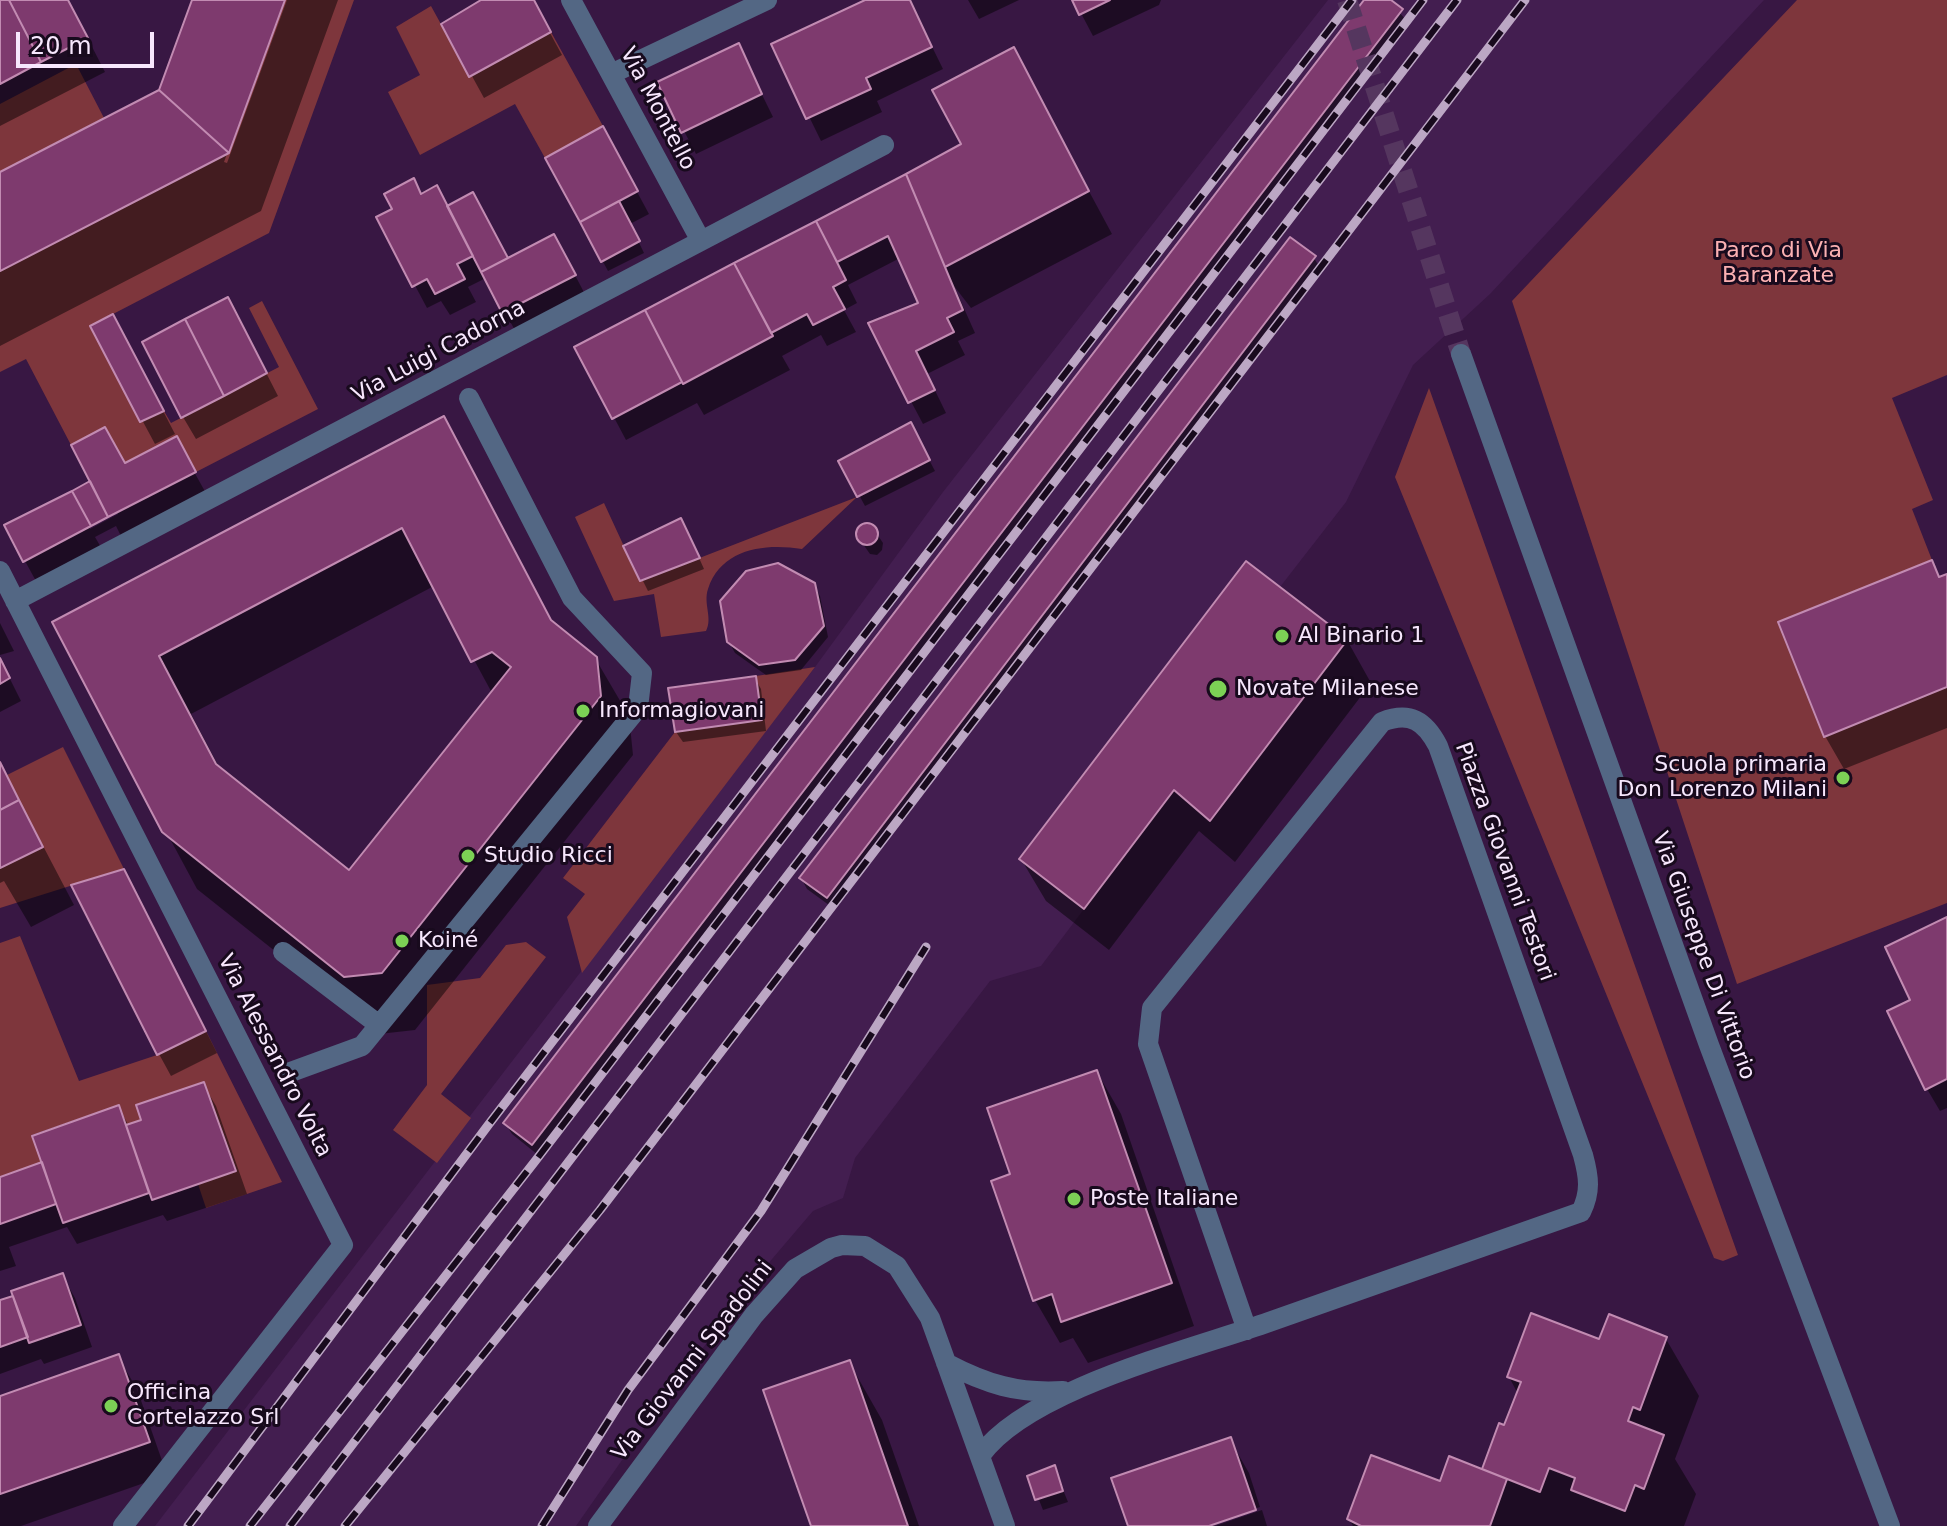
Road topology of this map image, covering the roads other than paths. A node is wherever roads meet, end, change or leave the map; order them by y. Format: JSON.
{"nodes":[{"id":1,"x":571,"y":0,"type":"edge"},
{"id":2,"x":767,"y":0,"type":"edge"},
{"id":3,"x":611,"y":74,"type":"junction"},
{"id":4,"x":884,"y":145,"type":"dead end"},
{"id":5,"x":701,"y":241,"type":"junction"},
{"id":6,"x":1461,"y":354,"type":"tunnel mouth"},
{"id":7,"x":469,"y":398,"type":"dead end"},
{"id":8,"x":0,"y":571,"type":"edge"},
{"id":9,"x":15,"y":601,"type":"junction"},
{"id":10,"x":283,"y":952,"type":"dead end"},
{"id":11,"x":379,"y":1025,"type":"junction"},
{"id":12,"x":288,"y":1073,"type":"dead end"},
{"id":13,"x":1247,"y":1330,"type":"junction"},
{"id":14,"x":946,"y":1363,"type":"junction"},
{"id":15,"x":1071,"y":1391,"type":"junction"},
{"id":16,"x":980,"y":1456,"type":"junction"},
{"id":17,"x":123,"y":1526,"type":"edge"},
{"id":18,"x":598,"y":1526,"type":"edge"},
{"id":19,"x":1005,"y":1526,"type":"edge"},
{"id":20,"x":1890,"y":1526,"type":"edge"}],
"edges":[{"from":1,"to":3,"type":"street","name":"Via Montello"},
{"from":2,"to":3,"type":"street"},
{"from":3,"to":5,"type":"street","name":"Via Montello"},
{"from":4,"to":5,"type":"street","name":"Via Luigi Cadorna"},
{"from":5,"to":9,"type":"street","name":"Via Luigi Cadorna"},
{"from":6,"to":20,"type":"street","name":"Via Giuseppe Di Vittorio"},
{"from":7,"to":11,"type":"street"},
{"from":8,"to":9,"type":"street","name":"Via Alessandro Volta"},
{"from":9,"to":17,"type":"street","name":"Via Alessandro Volta"},
{"from":10,"to":11,"type":"street"},
{"from":11,"to":12,"type":"street"},
{"from":13,"to":13,"type":"street","name":"Piazza Giovanni Testori"},
{"from":13,"to":15,"type":"street","name":"Piazza Giovanni Testori"},
{"from":14,"to":15,"type":"street","name":"Piazza Giovanni Testori"},
{"from":14,"to":16,"type":"street"},
{"from":14,"to":18,"type":"street","name":"Via Giovanni Spadolini"},
{"from":15,"to":16,"type":"street","name":"Piazza Giovanni Testori"},
{"from":16,"to":19,"type":"street"}]}
